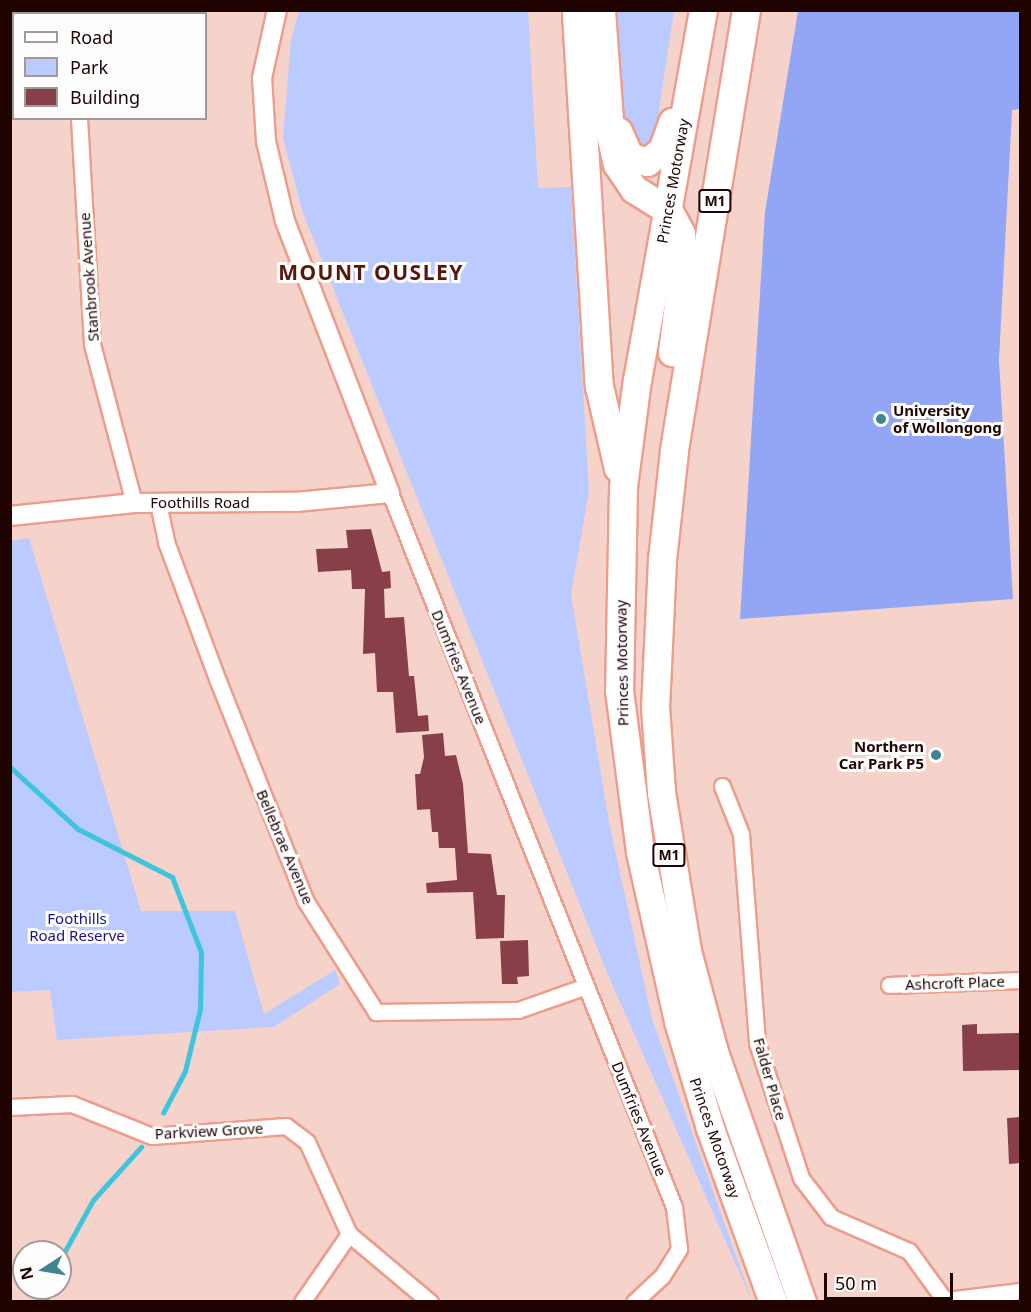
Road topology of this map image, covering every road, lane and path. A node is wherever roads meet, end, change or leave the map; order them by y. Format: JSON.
{"nodes":[{"id":1,"x":277,"y":10,"type":"edge"},
{"id":2,"x":695,"y":10,"type":"edge"},
{"id":3,"x":703,"y":10,"type":"edge"},
{"id":4,"x":746,"y":10,"type":"edge"},
{"id":5,"x":589,"y":12,"type":"edge"},
{"id":6,"x":79,"y":120,"type":"edge"},
{"id":7,"x":669,"y":211,"type":"junction"},
{"id":8,"x":623,"y":487,"type":"junction"},
{"id":9,"x":390,"y":493,"type":"junction"},
{"id":10,"x":134,"y":503,"type":"junction"},
{"id":11,"x":158,"y":503,"type":"junction"},
{"id":12,"x":10,"y":516,"type":"edge"},
{"id":13,"x":722,"y":786,"type":"dead end"},
{"id":14,"x":661,"y":792,"type":"junction"},
{"id":15,"x":1020,"y":980,"type":"edge"},
{"id":16,"x":889,"y":985,"type":"dead end"},
{"id":17,"x":586,"y":987,"type":"junction"},
{"id":18,"x":10,"y":1107,"type":"edge"},
{"id":19,"x":350,"y":1234,"type":"junction"},
{"id":20,"x":1020,"y":1291,"type":"edge"},
{"id":21,"x":946,"y":1301,"type":"edge"},
{"id":22,"x":302,"y":1302,"type":"edge"},
{"id":23,"x":430,"y":1302,"type":"edge"},
{"id":24,"x":634,"y":1302,"type":"edge"},
{"id":25,"x":773,"y":1302,"type":"edge"},
{"id":26,"x":802,"y":1302,"type":"edge"}],
"edges":[{"from":1,"to":9,"type":"street","name":"Dumfries Avenue"},
{"from":2,"to":5,"type":"highway"},
{"from":3,"to":7,"type":"highway","name":"Princes Motorway","number":"M1"},
{"from":4,"to":14,"type":"highway","name":"Princes Motorway","number":"M1"},
{"from":5,"to":7,"type":"highway"},
{"from":5,"to":8,"type":"highway"},
{"from":6,"to":10,"type":"street","name":"Stanbrook Avenue"},
{"from":7,"to":8,"type":"highway","name":"Princes Motorway","number":"M1"},
{"from":7,"to":14,"type":"highway"},
{"from":8,"to":25,"type":"highway","name":"Princes Motorway","number":"M1"},
{"from":9,"to":11,"type":"street","name":"Foothills Road"},
{"from":9,"to":17,"type":"street","name":"Dumfries Avenue"},
{"from":10,"to":11,"type":"street","name":"Foothills Road"},
{"from":10,"to":12,"type":"street","name":"Foothills Road"},
{"from":11,"to":17,"type":"street","name":"Bellebrae Avenue"},
{"from":13,"to":21,"type":"street","name":"Falder Place"},
{"from":14,"to":26,"type":"highway","name":"Princes Motorway","number":"M1"},
{"from":15,"to":16,"type":"street","name":"Ashcroft Place"},
{"from":17,"to":24,"type":"street","name":"Dumfries Avenue"},
{"from":18,"to":19,"type":"street","name":"Parkview Grove"},
{"from":19,"to":22,"type":"street"},
{"from":19,"to":23,"type":"street"},
{"from":20,"to":21,"type":"street"}]}
